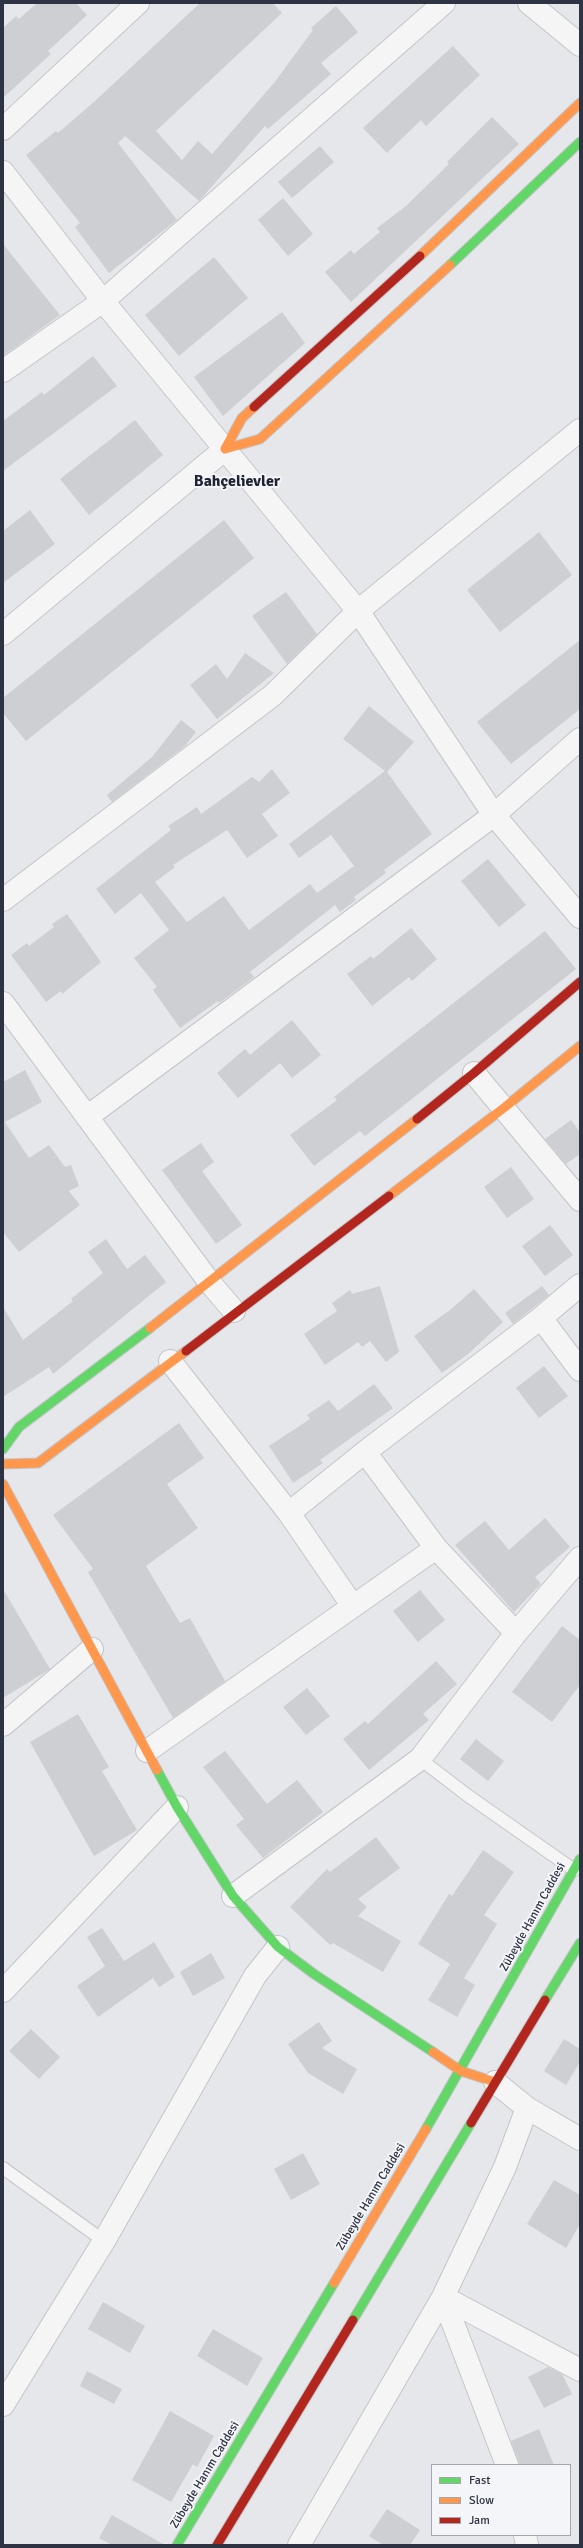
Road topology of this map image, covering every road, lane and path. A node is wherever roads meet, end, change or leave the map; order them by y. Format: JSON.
{"nodes":[{"id":1,"x":138,"y":3,"type":"edge"},
{"id":2,"x":444,"y":3,"type":"edge"},
{"id":3,"x":529,"y":3,"type":"edge"},
{"id":4,"x":580,"y":45,"type":"edge"},
{"id":5,"x":580,"y":103,"type":"edge"},
{"id":6,"x":3,"y":129,"type":"edge"},
{"id":7,"x":580,"y":142,"type":"edge"},
{"id":8,"x":3,"y":172,"type":"edge"},
{"id":9,"x":103,"y":301,"type":"junction"},
{"id":10,"x":3,"y":371,"type":"edge"},
{"id":11,"x":580,"y":430,"type":"edge"},
{"id":12,"x":225,"y":449,"type":"junction"},
{"id":13,"x":358,"y":611,"type":"junction"},
{"id":14,"x":3,"y":634,"type":"edge"},
{"id":15,"x":580,"y":739,"type":"edge"},
{"id":16,"x":494,"y":815,"type":"junction"},
{"id":17,"x":3,"y":900,"type":"edge"},
{"id":18,"x":580,"y":917,"type":"edge"},
{"id":19,"x":580,"y":982,"type":"edge"},
{"id":20,"x":3,"y":1003,"type":"edge"},
{"id":21,"x":580,"y":1046,"type":"edge"},
{"id":22,"x":474,"y":1073,"type":"junction"},
{"id":23,"x":505,"y":1107,"type":"junction"},
{"id":24,"x":87,"y":1117,"type":"junction"},
{"id":25,"x":580,"y":1200,"type":"edge"},
{"id":26,"x":210,"y":1283,"type":"junction"},
{"id":27,"x":580,"y":1285,"type":"edge"},
{"id":28,"x":234,"y":1311,"type":"junction"},
{"id":29,"x":541,"y":1318,"type":"junction"},
{"id":30,"x":170,"y":1361,"type":"junction"},
{"id":31,"x":580,"y":1370,"type":"edge"},
{"id":32,"x":3,"y":1449,"type":"edge"},
{"id":33,"x":365,"y":1452,"type":"junction"},
{"id":34,"x":3,"y":1464,"type":"edge"},
{"id":35,"x":3,"y":1484,"type":"edge"},
{"id":36,"x":289,"y":1513,"type":"junction"},
{"id":37,"x":436,"y":1548,"type":"junction"},
{"id":38,"x":580,"y":1558,"type":"edge"},
{"id":39,"x":352,"y":1605,"type":"junction"},
{"id":40,"x":516,"y":1633,"type":"junction"},
{"id":41,"x":92,"y":1649,"type":"junction"},
{"id":42,"x":3,"y":1725,"type":"edge"},
{"id":43,"x":147,"y":1751,"type":"junction"},
{"id":44,"x":420,"y":1759,"type":"junction"},
{"id":45,"x":177,"y":1807,"type":"junction"},
{"id":46,"x":580,"y":1859,"type":"edge"},
{"id":47,"x":574,"y":1870,"type":"junction"},
{"id":48,"x":233,"y":1896,"type":"junction"},
{"id":49,"x":580,"y":1943,"type":"edge"},
{"id":50,"x":278,"y":1947,"type":"junction"},
{"id":51,"x":3,"y":1991,"type":"edge"},
{"id":52,"x":461,"y":2071,"type":"junction"},
{"id":53,"x":495,"y":2082,"type":"junction"},
{"id":54,"x":528,"y":2108,"type":"junction"},
{"id":55,"x":580,"y":2139,"type":"edge"},
{"id":56,"x":3,"y":2168,"type":"edge"},
{"id":57,"x":104,"y":2241,"type":"junction"},
{"id":58,"x":443,"y":2297,"type":"junction"},
{"id":59,"x":580,"y":2370,"type":"edge"},
{"id":60,"x":3,"y":2406,"type":"edge"},
{"id":61,"x":507,"y":2464,"type":"edge"},
{"id":62,"x":177,"y":2545,"type":"edge"},
{"id":63,"x":217,"y":2545,"type":"edge"},
{"id":64,"x":299,"y":2545,"type":"edge"}],
"edges":[{"from":1,"to":6,"type":"street"},
{"from":2,"to":9,"type":"street"},
{"from":3,"to":4,"type":"street"},
{"from":5,"to":12,"type":"street"},
{"from":7,"to":12,"type":"street"},
{"from":8,"to":9,"type":"street"},
{"from":9,"to":10,"type":"street"},
{"from":9,"to":12,"type":"street"},
{"from":11,"to":13,"type":"street"},
{"from":12,"to":13,"type":"street"},
{"from":12,"to":14,"type":"street"},
{"from":13,"to":16,"type":"street"},
{"from":13,"to":17,"type":"street"},
{"from":15,"to":16,"type":"street"},
{"from":16,"to":18,"type":"street"},
{"from":16,"to":24,"type":"street"},
{"from":19,"to":22,"type":"street"},
{"from":20,"to":24,"type":"street"},
{"from":21,"to":23,"type":"street"},
{"from":22,"to":23,"type":"street"},
{"from":22,"to":26,"type":"street"},
{"from":23,"to":25,"type":"street"},
{"from":23,"to":28,"type":"street"},
{"from":24,"to":26,"type":"street"},
{"from":26,"to":28,"type":"street"},
{"from":26,"to":32,"type":"street"},
{"from":27,"to":29,"type":"street"},
{"from":28,"to":30,"type":"street"},
{"from":29,"to":31,"type":"street"},
{"from":29,"to":33,"type":"street"},
{"from":30,"to":34,"type":"street"},
{"from":30,"to":36,"type":"street"},
{"from":33,"to":36,"type":"street"},
{"from":33,"to":37,"type":"street"},
{"from":35,"to":41,"type":"street"},
{"from":36,"to":39,"type":"street"},
{"from":37,"to":39,"type":"street"},
{"from":37,"to":40,"type":"street"},
{"from":38,"to":40,"type":"street"},
{"from":39,"to":43,"type":"street"},
{"from":40,"to":44,"type":"street"},
{"from":41,"to":42,"type":"street"},
{"from":41,"to":43,"type":"street"},
{"from":43,"to":45,"type":"street"},
{"from":44,"to":47,"type":"lane"},
{"from":44,"to":48,"type":"street"},
{"from":45,"to":48,"type":"street"},
{"from":45,"to":51,"type":"street"},
{"from":46,"to":47,"type":"street","name":"Zübeyde Hanım Caddesi"},
{"from":47,"to":52,"type":"street","name":"Zübeyde Hanım Caddesi"},
{"from":48,"to":50,"type":"street"},
{"from":49,"to":53,"type":"street"},
{"from":50,"to":52,"type":"street"},
{"from":50,"to":57,"type":"street"},
{"from":52,"to":53,"type":"street"},
{"from":52,"to":62,"type":"street","name":"Zübeyde Hanım Caddesi"},
{"from":53,"to":54,"type":"street"},
{"from":53,"to":63,"type":"street"},
{"from":54,"to":55,"type":"street"},
{"from":54,"to":58,"type":"street"},
{"from":56,"to":57,"type":"lane"},
{"from":57,"to":60,"type":"street"},
{"from":58,"to":59,"type":"street"},
{"from":58,"to":61,"type":"street"},
{"from":58,"to":64,"type":"street"}]}
